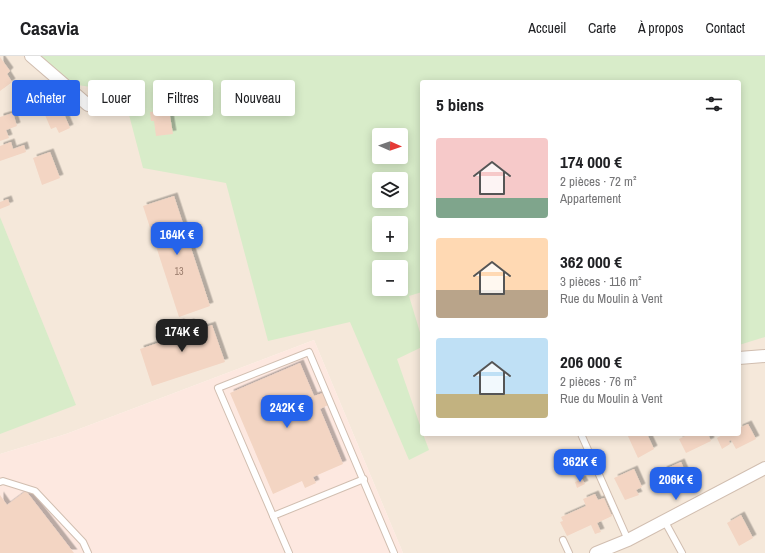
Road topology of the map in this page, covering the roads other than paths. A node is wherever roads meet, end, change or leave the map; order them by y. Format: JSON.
{"nodes":[{"id":1,"x":31,"y":56,"type":"edge"},
{"id":2,"x":88,"y":105,"type":"dead end"},
{"id":3,"x":765,"y":356,"type":"edge"},
{"id":4,"x":741,"y":358,"type":"edge"},
{"id":5,"x":582,"y":436,"type":"edge"},
{"id":6,"x":765,"y":468,"type":"edge"},
{"id":7,"x":364,"y":479,"type":"junction"},
{"id":8,"x":0,"y":482,"type":"edge"},
{"id":9,"x":273,"y":516,"type":"junction"},
{"id":10,"x":664,"y":520,"type":"junction"},
{"id":11,"x":563,"y":540,"type":"dead end"},
{"id":12,"x":628,"y":540,"type":"junction"},
{"id":13,"x":88,"y":553,"type":"edge"},
{"id":14,"x":288,"y":553,"type":"edge"},
{"id":15,"x":394,"y":553,"type":"edge"},
{"id":16,"x":569,"y":553,"type":"edge"},
{"id":17,"x":596,"y":553,"type":"edge"},
{"id":18,"x":682,"y":553,"type":"edge"}],
"edges":[{"from":1,"to":2,"type":"street"},
{"from":3,"to":4,"type":"street"},
{"from":5,"to":12,"type":"lane"},
{"from":6,"to":10,"type":"street"},
{"from":7,"to":9,"type":"lane"},
{"from":7,"to":9,"type":"lane"},
{"from":7,"to":15,"type":"lane"},
{"from":8,"to":13,"type":"lane"},
{"from":9,"to":14,"type":"lane"},
{"from":10,"to":12,"type":"street"},
{"from":10,"to":18,"type":"lane"},
{"from":11,"to":16,"type":"lane"},
{"from":12,"to":17,"type":"street"}]}
